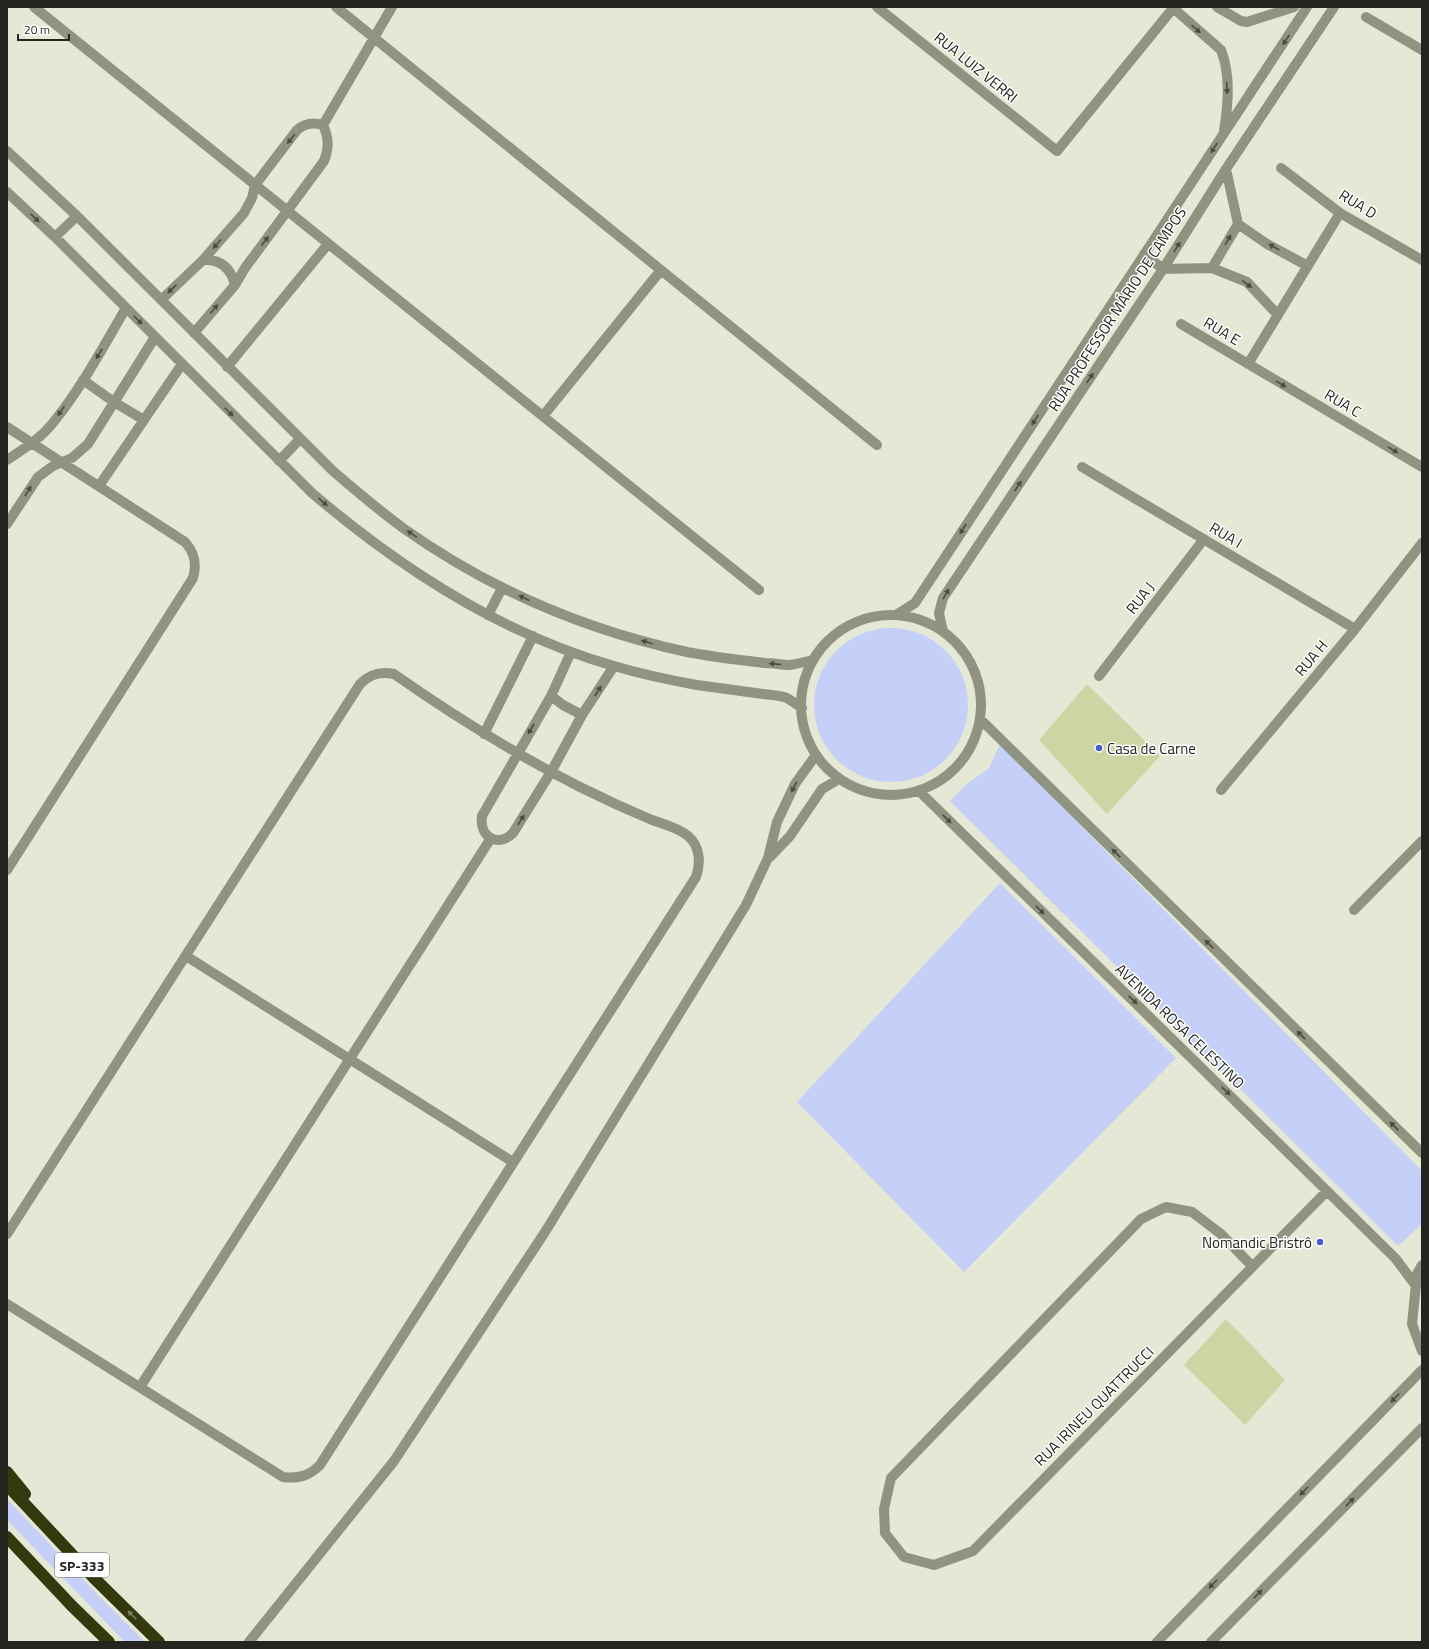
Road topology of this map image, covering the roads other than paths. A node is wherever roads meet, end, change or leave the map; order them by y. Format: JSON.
{"nodes":[{"id":1,"x":34,"y":7,"type":"edge"},
{"id":2,"x":336,"y":7,"type":"edge"},
{"id":3,"x":392,"y":7,"type":"edge"},
{"id":4,"x":877,"y":7,"type":"edge"},
{"id":5,"x":1217,"y":7,"type":"edge"},
{"id":6,"x":1294,"y":7,"type":"edge"},
{"id":7,"x":1307,"y":7,"type":"edge"},
{"id":8,"x":1334,"y":7,"type":"edge"},
{"id":9,"x":1173,"y":8,"type":"edge"},
{"id":10,"x":1366,"y":17,"type":"dead end"},
{"id":11,"x":374,"y":38,"type":"junction"},
{"id":12,"x":1422,"y":50,"type":"edge"},
{"id":13,"x":323,"y":125,"type":"junction"},
{"id":14,"x":1223,"y":135,"type":"junction"},
{"id":15,"x":7,"y":150,"type":"edge"},
{"id":16,"x":1281,"y":168,"type":"dead end"},
{"id":17,"x":1226,"y":169,"type":"junction"},
{"id":18,"x":255,"y":185,"type":"junction"},
{"id":19,"x":7,"y":192,"type":"edge"},
{"id":20,"x":288,"y":211,"type":"junction"},
{"id":21,"x":1340,"y":213,"type":"junction"},
{"id":22,"x":77,"y":216,"type":"junction"},
{"id":23,"x":1238,"y":224,"type":"junction"},
{"id":24,"x":55,"y":238,"type":"junction"},
{"id":25,"x":328,"y":244,"type":"junction"},
{"id":26,"x":1144,"y":254,"type":"junction"},
{"id":27,"x":203,"y":260,"type":"junction"},
{"id":28,"x":1422,"y":260,"type":"edge"},
{"id":29,"x":1308,"y":266,"type":"junction"},
{"id":30,"x":1212,"y":268,"type":"junction"},
{"id":31,"x":1163,"y":269,"type":"junction"},
{"id":32,"x":660,"y":270,"type":"junction"},
{"id":33,"x":235,"y":285,"type":"junction"},
{"id":34,"x":160,"y":300,"type":"junction"},
{"id":35,"x":126,"y":308,"type":"junction"},
{"id":36,"x":1278,"y":315,"type":"junction"},
{"id":37,"x":1181,"y":324,"type":"dead end"},
{"id":38,"x":194,"y":333,"type":"junction"},
{"id":39,"x":155,"y":337,"type":"junction"},
{"id":40,"x":182,"y":364,"type":"junction"},
{"id":41,"x":1248,"y":364,"type":"junction"},
{"id":42,"x":228,"y":367,"type":"junction"},
{"id":43,"x":83,"y":380,"type":"junction"},
{"id":44,"x":114,"y":402,"type":"junction"},
{"id":45,"x":543,"y":416,"type":"junction"},
{"id":46,"x":144,"y":420,"type":"junction"},
{"id":47,"x":7,"y":427,"type":"edge"},
{"id":48,"x":300,"y":439,"type":"junction"},
{"id":49,"x":32,"y":443,"type":"junction"},
{"id":50,"x":878,"y":445,"type":"dead end"},
{"id":51,"x":7,"y":460,"type":"edge"},
{"id":52,"x":279,"y":461,"type":"junction"},
{"id":53,"x":62,"y":463,"type":"junction"},
{"id":54,"x":1082,"y":467,"type":"dead end"},
{"id":55,"x":1422,"y":467,"type":"edge"},
{"id":56,"x":100,"y":486,"type":"junction"},
{"id":57,"x":7,"y":524,"type":"edge"},
{"id":58,"x":1204,"y":539,"type":"junction"},
{"id":59,"x":1422,"y":543,"type":"edge"},
{"id":60,"x":502,"y":588,"type":"junction"},
{"id":61,"x":759,"y":590,"type":"dead end"},
{"id":62,"x":488,"y":615,"type":"junction"},
{"id":63,"x":896,"y":616,"type":"junction"},
{"id":64,"x":1355,"y":629,"type":"junction"},
{"id":65,"x":943,"y":632,"type":"junction"},
{"id":66,"x":533,"y":636,"type":"junction"},
{"id":67,"x":571,"y":652,"type":"junction"},
{"id":68,"x":813,"y":660,"type":"junction"},
{"id":69,"x":614,"y":666,"type":"junction"},
{"id":70,"x":1099,"y":676,"type":"dead end"},
{"id":71,"x":551,"y":696,"type":"junction"},
{"id":72,"x":802,"y":708,"type":"junction"},
{"id":73,"x":582,"y":715,"type":"junction"},
{"id":74,"x":980,"y":719,"type":"junction"},
{"id":75,"x":484,"y":734,"type":"junction"},
{"id":76,"x":517,"y":753,"type":"junction"},
{"id":77,"x":816,"y":755,"type":"junction"},
{"id":78,"x":551,"y":772,"type":"junction"},
{"id":79,"x":839,"y":779,"type":"junction"},
{"id":80,"x":1221,"y":790,"type":"dead end"},
{"id":81,"x":919,"y":791,"type":"junction"},
{"id":82,"x":491,"y":838,"type":"junction"},
{"id":83,"x":1422,"y":841,"type":"edge"},
{"id":84,"x":768,"y":858,"type":"junction"},
{"id":85,"x":7,"y":870,"type":"edge"},
{"id":86,"x":1354,"y":910,"type":"dead end"},
{"id":87,"x":186,"y":956,"type":"junction"},
{"id":88,"x":350,"y":1059,"type":"junction"},
{"id":89,"x":1422,"y":1153,"type":"edge"},
{"id":90,"x":513,"y":1162,"type":"junction"},
{"id":91,"x":1327,"y":1191,"type":"junction"},
{"id":92,"x":7,"y":1234,"type":"edge"},
{"id":93,"x":1422,"y":1265,"type":"edge"},
{"id":94,"x":1252,"y":1266,"type":"junction"},
{"id":95,"x":1416,"y":1286,"type":"junction"},
{"id":96,"x":7,"y":1304,"type":"edge"},
{"id":97,"x":1422,"y":1351,"type":"edge"},
{"id":98,"x":1422,"y":1370,"type":"edge"},
{"id":99,"x":140,"y":1387,"type":"junction"},
{"id":100,"x":1422,"y":1428,"type":"edge"},
{"id":101,"x":7,"y":1472,"type":"edge"},
{"id":102,"x":7,"y":1485,"type":"edge"},
{"id":103,"x":7,"y":1536,"type":"edge"},
{"id":104,"x":7,"y":1546,"type":"edge"},
{"id":105,"x":94,"y":1578,"type":"junction"},
{"id":106,"x":72,"y":1606,"type":"junction"},
{"id":107,"x":109,"y":1642,"type":"edge"},
{"id":108,"x":160,"y":1642,"type":"edge"},
{"id":109,"x":250,"y":1642,"type":"edge"},
{"id":110,"x":1157,"y":1642,"type":"edge"},
{"id":111,"x":1211,"y":1642,"type":"edge"}],
"edges":[{"from":1,"to":18,"type":"street"},
{"from":2,"to":11,"type":"street"},
{"from":3,"to":11,"type":"street"},
{"from":4,"to":9,"type":"street","name":"RUA LUIZ VERRI"},
{"from":5,"to":6,"type":"street"},
{"from":7,"to":14,"type":"street","name":"RUA PROFESSOR MÁRIO DE CAMPOS","one_way":true},
{"from":8,"to":17,"type":"street","name":"RUA PROFESSOR MÁRIO DE CAMPOS"},
{"from":9,"to":14,"type":"street","one_way":true},
{"from":10,"to":12,"type":"street"},
{"from":11,"to":13,"type":"street"},
{"from":11,"to":32,"type":"street"},
{"from":13,"to":18,"type":"street","one_way":true},
{"from":13,"to":20,"type":"street"},
{"from":14,"to":26,"type":"street","name":"RUA PROFESSOR MÁRIO DE CAMPOS","one_way":true},
{"from":15,"to":22,"type":"street"},
{"from":16,"to":21,"type":"street","name":"RUA D"},
{"from":17,"to":23,"type":"street"},
{"from":31,"to":17,"type":"street","name":"RUA PROFESSOR MÁRIO DE CAMPOS","one_way":true},
{"from":18,"to":20,"type":"street"},
{"from":18,"to":27,"type":"street","one_way":true},
{"from":19,"to":24,"type":"street","one_way":true},
{"from":20,"to":25,"type":"street"},
{"from":33,"to":20,"type":"street","one_way":true},
{"from":21,"to":28,"type":"street","name":"RUA D"},
{"from":21,"to":29,"type":"street"},
{"from":22,"to":24,"type":"street"},
{"from":22,"to":34,"type":"street"},
{"from":29,"to":23,"type":"street","one_way":true},
{"from":30,"to":23,"type":"street","one_way":true},
{"from":24,"to":35,"type":"street"},
{"from":25,"to":42,"type":"street"},
{"from":25,"to":45,"type":"street"},
{"from":26,"to":31,"type":"street"},
{"from":26,"to":63,"type":"street","name":"RUA PROFESSOR MÁRIO DE CAMPOS","one_way":true},
{"from":27,"to":33,"type":"street"},
{"from":27,"to":34,"type":"street","one_way":true},
{"from":29,"to":36,"type":"street"},
{"from":30,"to":31,"type":"street"},
{"from":30,"to":36,"type":"street","one_way":true},
{"from":65,"to":31,"type":"street","name":"RUA PROFESSOR MÁRIO DE CAMPOS","one_way":true},
{"from":32,"to":45,"type":"street"},
{"from":32,"to":50,"type":"street"},
{"from":38,"to":33,"type":"street","one_way":true},
{"from":34,"to":38,"type":"street"},
{"from":35,"to":39,"type":"street","one_way":true},
{"from":35,"to":43,"type":"street","one_way":true},
{"from":36,"to":41,"type":"street"},
{"from":37,"to":41,"type":"street","name":"RUA E"},
{"from":38,"to":42,"type":"street"},
{"from":39,"to":40,"type":"street"},
{"from":39,"to":44,"type":"street"},
{"from":40,"to":46,"type":"street"},
{"from":40,"to":52,"type":"street","one_way":true},
{"from":41,"to":55,"type":"street","name":"RUA C","one_way":true},
{"from":42,"to":48,"type":"street"},
{"from":43,"to":44,"type":"street"},
{"from":43,"to":49,"type":"street","one_way":true},
{"from":44,"to":46,"type":"street"},
{"from":44,"to":53,"type":"street"},
{"from":45,"to":61,"type":"street"},
{"from":46,"to":56,"type":"street"},
{"from":47,"to":49,"type":"street"},
{"from":48,"to":52,"type":"street"},
{"from":60,"to":48,"type":"street","one_way":true},
{"from":49,"to":51,"type":"street"},
{"from":49,"to":53,"type":"street"},
{"from":52,"to":62,"type":"street","one_way":true},
{"from":53,"to":56,"type":"street"},
{"from":57,"to":53,"type":"street","one_way":true},
{"from":54,"to":58,"type":"street","name":"RUA I"},
{"from":56,"to":85,"type":"street"},
{"from":58,"to":64,"type":"street","name":"RUA I"},
{"from":58,"to":70,"type":"street","name":"RUA J"},
{"from":59,"to":64,"type":"street","name":"RUA H"},
{"from":60,"to":62,"type":"street"},
{"from":68,"to":60,"type":"street","one_way":true},
{"from":62,"to":66,"type":"street"},
{"from":63,"to":65,"type":"street"},
{"from":63,"to":68,"type":"street"},
{"from":64,"to":80,"type":"street","name":"RUA H"},
{"from":65,"to":74,"type":"street"},
{"from":66,"to":67,"type":"street"},
{"from":66,"to":75,"type":"street"},
{"from":67,"to":69,"type":"street"},
{"from":67,"to":71,"type":"street"},
{"from":68,"to":72,"type":"street"},
{"from":69,"to":72,"type":"street"},
{"from":73,"to":69,"type":"street","one_way":true},
{"from":71,"to":73,"type":"street"},
{"from":71,"to":76,"type":"street","one_way":true},
{"from":72,"to":77,"type":"street"},
{"from":73,"to":78,"type":"street"},
{"from":74,"to":81,"type":"street"},
{"from":89,"to":74,"type":"street","one_way":true},
{"from":75,"to":76,"type":"street"},
{"from":75,"to":87,"type":"street"},
{"from":76,"to":78,"type":"street"},
{"from":76,"to":82,"type":"street"},
{"from":77,"to":79,"type":"street"},
{"from":77,"to":84,"type":"street","one_way":true},
{"from":82,"to":78,"type":"street","one_way":true},
{"from":78,"to":90,"type":"street"},
{"from":79,"to":81,"type":"street"},
{"from":79,"to":84,"type":"street"},
{"from":81,"to":91,"type":"street","name":"AVENIDA ROSA CELESTINO","one_way":true},
{"from":82,"to":88,"type":"street"},
{"from":83,"to":86,"type":"street"},
{"from":84,"to":109,"type":"street"},
{"from":87,"to":88,"type":"street"},
{"from":87,"to":92,"type":"street"},
{"from":88,"to":90,"type":"street"},
{"from":88,"to":99,"type":"street"},
{"from":90,"to":99,"type":"street"},
{"from":91,"to":94,"type":"street","name":"RUA IRINEU QUATTRUCCI"},
{"from":91,"to":95,"type":"street","name":"AVENIDA ROSA CELESTINO"},
{"from":93,"to":95,"type":"street"},
{"from":94,"to":94,"type":"street","name":"RUA IRINEU QUATTRUCCI"},
{"from":95,"to":97,"type":"street"},
{"from":96,"to":99,"type":"street"},
{"from":98,"to":110,"type":"street","one_way":true},
{"from":111,"to":100,"type":"street","one_way":true},
{"from":101,"to":105,"type":"highway"},
{"from":102,"to":105,"type":"highway","number":"SP-333"},
{"from":103,"to":106,"type":"highway","number":"SP-333"},
{"from":104,"to":106,"type":"highway"},
{"from":108,"to":105,"type":"highway","number":"SP-333","one_way":true},
{"from":106,"to":107,"type":"highway","number":"SP-333"}]}
